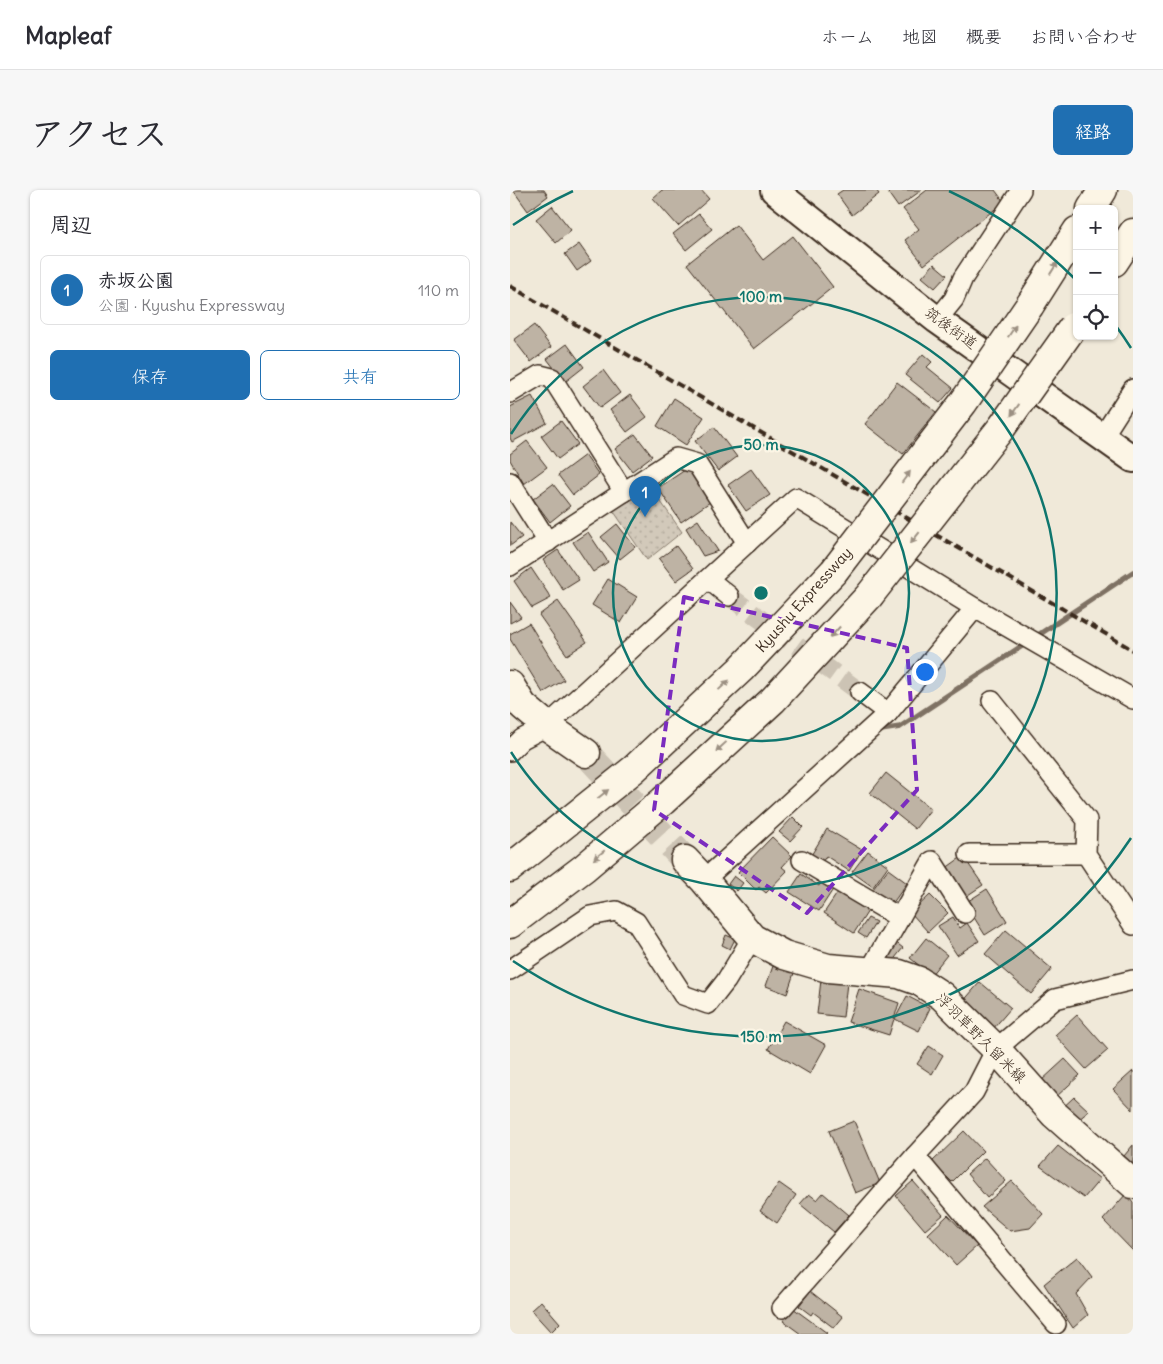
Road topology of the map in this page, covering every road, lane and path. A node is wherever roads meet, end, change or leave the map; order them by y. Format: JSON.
{"nodes":[{"id":1,"x":774,"y":190,"type":"edge"},
{"id":2,"x":1021,"y":190,"type":"edge"},
{"id":3,"x":1103,"y":190,"type":"edge"},
{"id":4,"x":1094,"y":205,"type":"edge"},
{"id":5,"x":1133,"y":233,"type":"edge"},
{"id":6,"x":1073,"y":237,"type":"edge"},
{"id":7,"x":1118,"y":256,"type":"edge"},
{"id":8,"x":937,"y":320,"type":"junction"},
{"id":9,"x":1073,"y":327,"type":"edge"},
{"id":10,"x":1133,"y":389,"type":"edge"},
{"id":11,"x":510,"y":393,"type":"edge"},
{"id":12,"x":1103,"y":436,"type":"junction"},
{"id":13,"x":1133,"y":459,"type":"edge"},
{"id":14,"x":510,"y":482,"type":"edge"},
{"id":15,"x":624,"y":492,"type":"junction"},
{"id":16,"x":548,"y":542,"type":"junction"},
{"id":17,"x":746,"y":543,"type":"junction"},
{"id":18,"x":510,"y":566,"type":"edge"},
{"id":19,"x":708,"y":579,"type":"junction"},
{"id":20,"x":729,"y":596,"type":"tunnel mouth"},
{"id":21,"x":975,"y":608,"type":"junction"},
{"id":22,"x":510,"y":685,"type":"edge"},
{"id":23,"x":860,"y":692,"type":"tunnel mouth"},
{"id":24,"x":1133,"y":699,"type":"edge"},
{"id":25,"x":992,"y":701,"type":"dead end"},
{"id":26,"x":888,"y":713,"type":"junction"},
{"id":27,"x":547,"y":726,"type":"junction"},
{"id":28,"x":510,"y":751,"type":"edge"},
{"id":29,"x":586,"y":753,"type":"tunnel mouth"},
{"id":30,"x":970,"y":854,"type":"dead end"},
{"id":31,"x":1086,"y":854,"type":"junction"},
{"id":32,"x":685,"y":860,"type":"tunnel mouth"},
{"id":33,"x":802,"y":860,"type":"dead end"},
{"id":34,"x":510,"y":868,"type":"edge"},
{"id":35,"x":704,"y":880,"type":"junction"},
{"id":36,"x":965,"y":913,"type":"dead end"},
{"id":37,"x":900,"y":918,"type":"junction"},
{"id":38,"x":510,"y":924,"type":"edge"},
{"id":39,"x":1133,"y":925,"type":"edge"},
{"id":40,"x":752,"y":938,"type":"junction"},
{"id":41,"x":510,"y":970,"type":"edge"},
{"id":42,"x":868,"y":972,"type":"junction"},
{"id":43,"x":1132,"y":981,"type":"edge"},
{"id":44,"x":996,"y":1048,"type":"junction"},
{"id":45,"x":915,"y":1156,"type":"junction"},
{"id":46,"x":1133,"y":1184,"type":"edge"},
{"id":47,"x":782,"y":1308,"type":"dead end"},
{"id":48,"x":1055,"y":1331,"type":"edge"}],
"edges":[{"from":1,"to":8,"type":"street","name":"筑後街道"},
{"from":2,"to":8,"type":"street"},
{"from":3,"to":4,"type":"main road"},
{"from":5,"to":7,"type":"main road"},
{"from":34,"to":6,"type":"main road","name":"Kyushu Expressway","one_way":true,"bridge":true},
{"from":8,"to":12,"type":"street","name":"筑後街道"},
{"from":9,"to":38,"type":"main road","one_way":true,"bridge":true},
{"from":10,"to":12,"type":"street"},
{"from":11,"to":15,"type":"street"},
{"from":12,"to":13,"type":"street","name":"筑後街道"},
{"from":14,"to":16,"type":"street"},
{"from":15,"to":16,"type":"street"},
{"from":15,"to":17,"type":"street"},
{"from":16,"to":18,"type":"street"},
{"from":17,"to":19,"type":"street"},
{"from":17,"to":21,"type":"street"},
{"from":19,"to":20,"type":"street"},
{"from":19,"to":27,"type":"street"},
{"from":21,"to":24,"type":"street"},
{"from":21,"to":26,"type":"street"},
{"from":22,"to":27,"type":"main road"},
{"from":23,"to":26,"type":"street"},
{"from":25,"to":31,"type":"street"},
{"from":26,"to":35,"type":"street"},
{"from":27,"to":28,"type":"street"},
{"from":27,"to":29,"type":"main road"},
{"from":30,"to":31,"type":"street"},
{"from":31,"to":39,"type":"street"},
{"from":32,"to":35,"type":"main road","name":"浮羽草野久留米線"},
{"from":33,"to":37,"type":"street"},
{"from":35,"to":40,"type":"main road","name":"浮羽草野久留米線"},
{"from":36,"to":37,"type":"street"},
{"from":37,"to":42,"type":"street"},
{"from":40,"to":41,"type":"street"},
{"from":40,"to":42,"type":"main road","name":"浮羽草野久留米線"},
{"from":42,"to":44,"type":"main road","name":"浮羽草野久留米線"},
{"from":43,"to":44,"type":"street"},
{"from":44,"to":45,"type":"street"},
{"from":44,"to":46,"type":"main road","name":"浮羽草野久留米線"},
{"from":45,"to":47,"type":"street"},
{"from":45,"to":48,"type":"street"}]}
